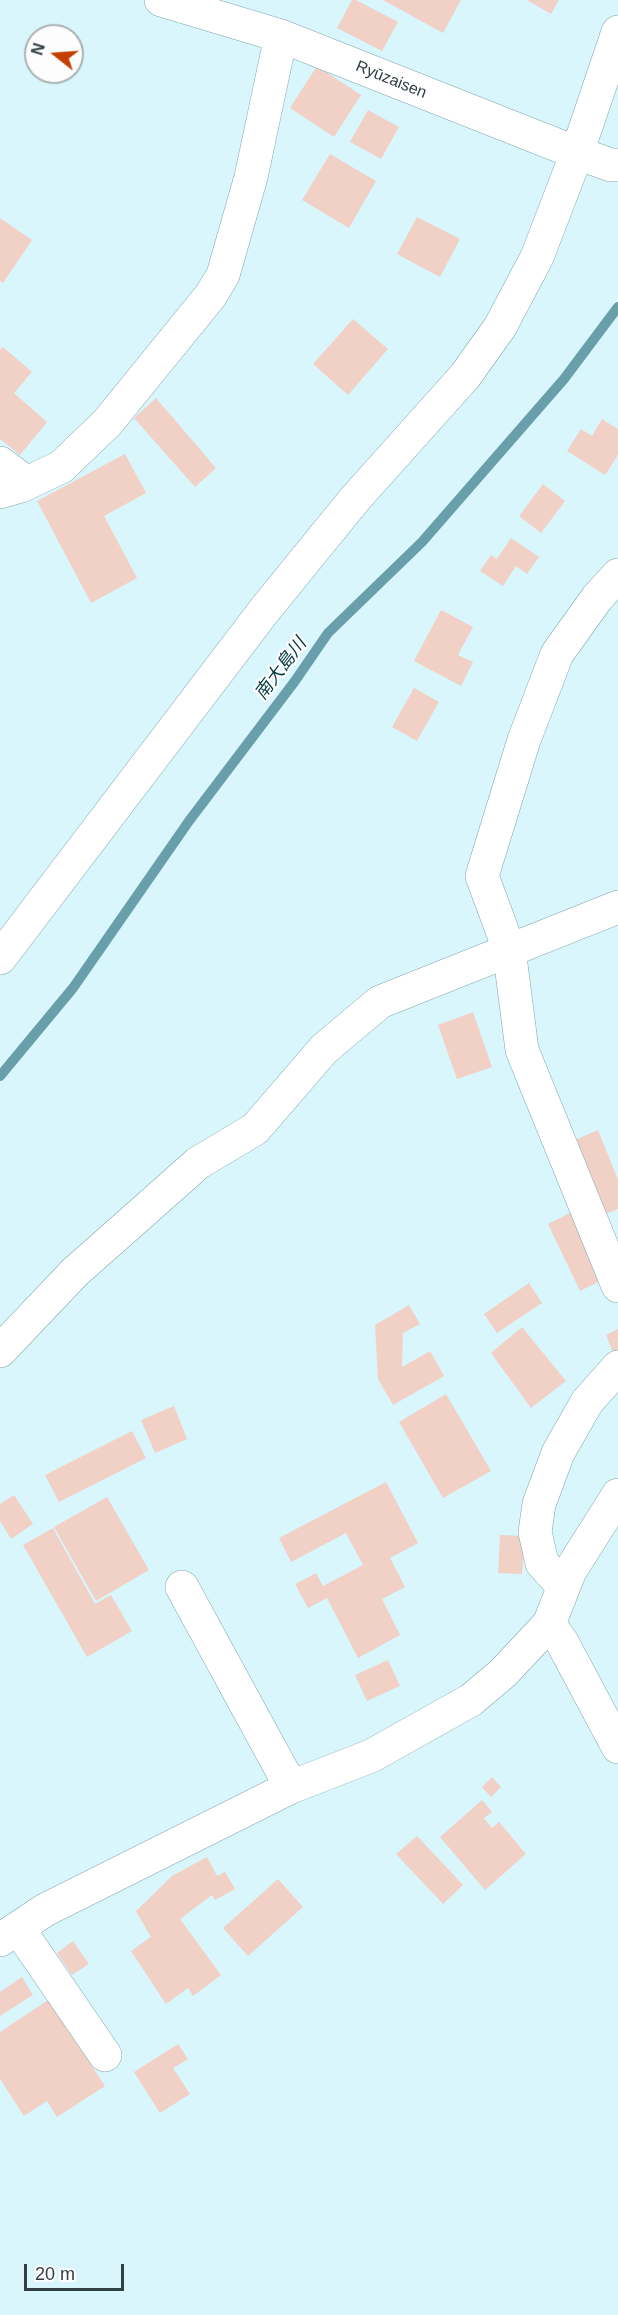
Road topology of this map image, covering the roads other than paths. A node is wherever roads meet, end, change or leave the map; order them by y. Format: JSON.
{"nodes":[{"id":1,"x":161,"y":0,"type":"edge"},
{"id":2,"x":618,"y":32,"type":"edge"},
{"id":3,"x":281,"y":36,"type":"junction"},
{"id":4,"x":578,"y":153,"type":"junction"},
{"id":5,"x":618,"y":165,"type":"edge"},
{"id":6,"x":0,"y":463,"type":"edge"},
{"id":7,"x":13,"y":487,"type":"edge"},
{"id":8,"x":618,"y":575,"type":"edge"},
{"id":9,"x":618,"y":906,"type":"edge"},
{"id":10,"x":509,"y":949,"type":"junction"},
{"id":11,"x":0,"y":958,"type":"edge"},
{"id":12,"x":618,"y":1286,"type":"edge"},
{"id":13,"x":0,"y":1351,"type":"edge"},
{"id":14,"x":618,"y":1367,"type":"edge"},
{"id":15,"x":618,"y":1495,"type":"edge"},
{"id":16,"x":563,"y":1586,"type":"junction"},
{"id":17,"x":182,"y":1587,"type":"dead end"},
{"id":18,"x":549,"y":1624,"type":"junction"},
{"id":19,"x":618,"y":1747,"type":"edge"},
{"id":20,"x":291,"y":1787,"type":"junction"},
{"id":21,"x":9,"y":1934,"type":"edge"},
{"id":22,"x":105,"y":2055,"type":"dead end"}],
"edges":[{"from":1,"to":3,"type":"street","name":"Ryūzaisen"},
{"from":2,"to":4,"type":"street"},
{"from":3,"to":4,"type":"street","name":"Ryūzaisen"},
{"from":3,"to":7,"type":"street"},
{"from":4,"to":5,"type":"street","name":"Ryūzaisen"},
{"from":4,"to":11,"type":"street"},
{"from":6,"to":7,"type":"street"},
{"from":8,"to":10,"type":"street"},
{"from":9,"to":10,"type":"street"},
{"from":10,"to":12,"type":"street"},
{"from":10,"to":13,"type":"street"},
{"from":14,"to":16,"type":"street"},
{"from":15,"to":16,"type":"street"},
{"from":16,"to":18,"type":"street"},
{"from":17,"to":20,"type":"street"},
{"from":18,"to":19,"type":"street"},
{"from":18,"to":20,"type":"street"},
{"from":20,"to":21,"type":"street"},
{"from":21,"to":22,"type":"street"}]}
